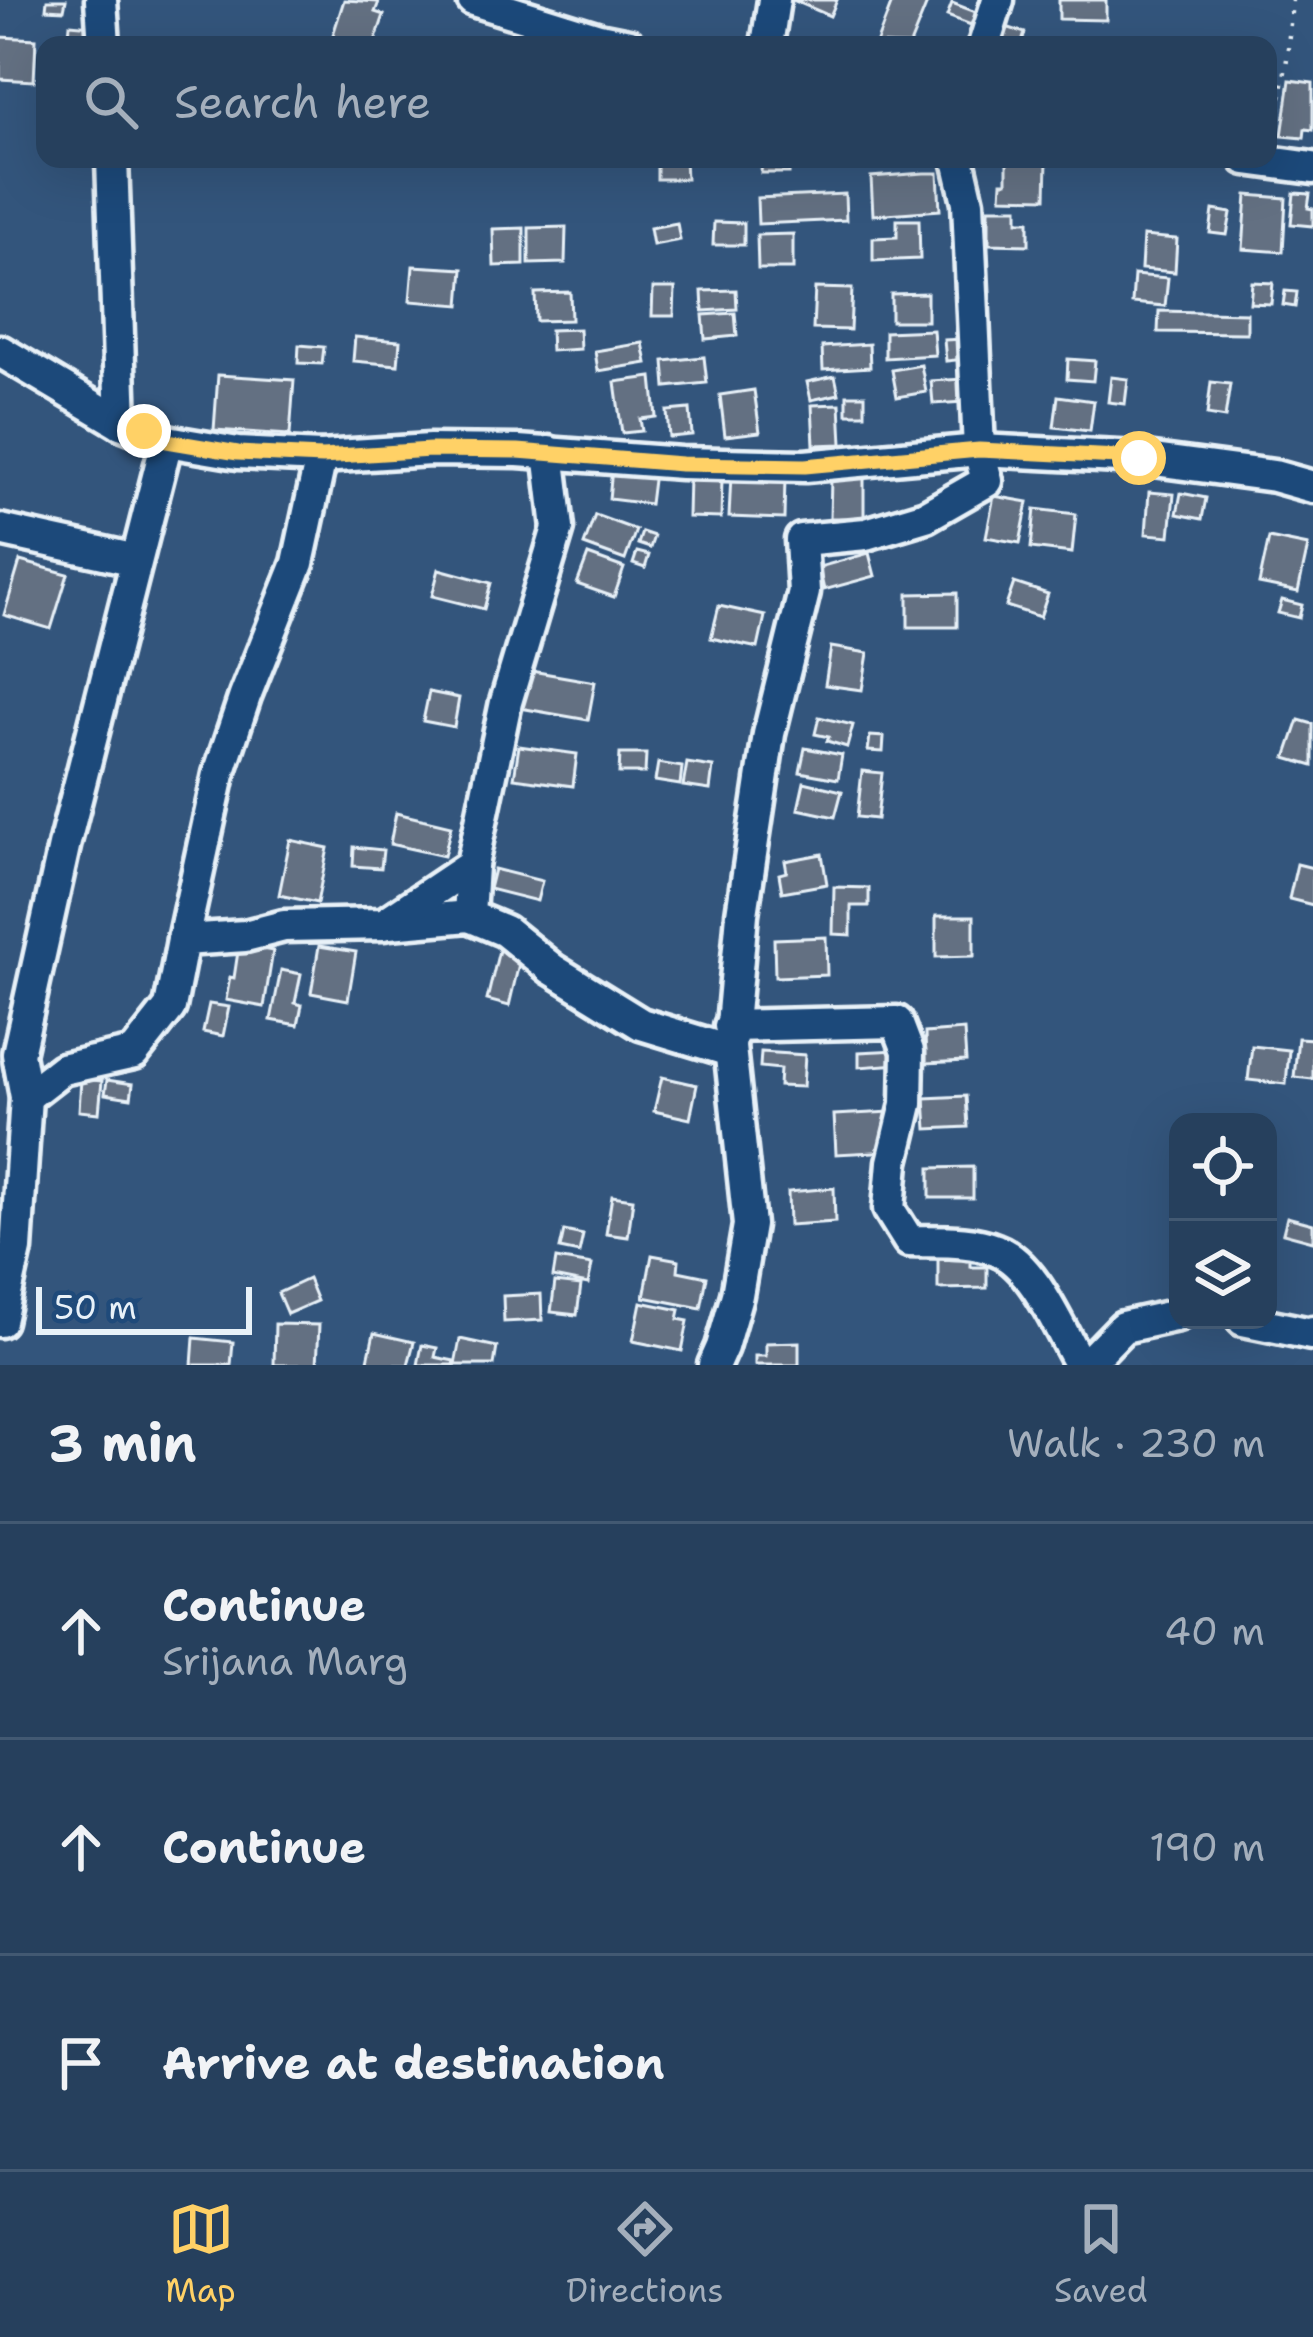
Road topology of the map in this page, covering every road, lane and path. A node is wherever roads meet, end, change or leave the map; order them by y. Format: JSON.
{"nodes":[{"id":1,"x":101,"y":0,"type":"edge"},
{"id":2,"x":473,"y":0,"type":"edge"},
{"id":3,"x":774,"y":0,"type":"edge"},
{"id":4,"x":998,"y":0,"type":"edge"},
{"id":5,"x":1292,"y":0,"type":"edge"},
{"id":6,"x":103,"y":36,"type":"edge"},
{"id":7,"x":589,"y":36,"type":"edge"},
{"id":8,"x":768,"y":36,"type":"edge"},
{"id":9,"x":987,"y":36,"type":"edge"},
{"id":10,"x":1277,"y":94,"type":"edge"},
{"id":11,"x":1277,"y":163,"type":"edge"},
{"id":12,"x":112,"y":168,"type":"edge"},
{"id":13,"x":960,"y":168,"type":"edge"},
{"id":14,"x":1313,"y":168,"type":"edge"},
{"id":15,"x":0,"y":351,"type":"edge"},
{"id":16,"x":121,"y":422,"type":"junction"},
{"id":17,"x":167,"y":441,"type":"junction"},
{"id":18,"x":979,"y":450,"type":"junction"},
{"id":19,"x":549,"y":452,"type":"junction"},
{"id":20,"x":322,"y":457,"type":"junction"},
{"id":21,"x":1313,"y":487,"type":"edge"},
{"id":22,"x":0,"y":530,"type":"edge"},
{"id":23,"x":136,"y":560,"type":"junction"},
{"id":24,"x":472,"y":865,"type":"junction"},
{"id":25,"x":470,"y":916,"type":"junction"},
{"id":26,"x":383,"y":924,"type":"junction"},
{"id":27,"x":183,"y":940,"type":"junction"},
{"id":28,"x":730,"y":1036,"type":"junction"},
{"id":29,"x":26,"y":1097,"type":"junction"},
{"id":30,"x":1169,"y":1317,"type":"edge"},
{"id":31,"x":0,"y":1321,"type":"edge"},
{"id":32,"x":1277,"y":1329,"type":"edge"},
{"id":33,"x":1313,"y":1332,"type":"edge"},
{"id":34,"x":714,"y":1365,"type":"edge"},
{"id":35,"x":1083,"y":1365,"type":"edge"}],
"edges":[{"from":1,"to":6,"type":"street"},
{"from":2,"to":7,"type":"street"},
{"from":3,"to":8,"type":"street"},
{"from":4,"to":9,"type":"street"},
{"from":5,"to":10,"type":"path"},
{"from":11,"to":14,"type":"street"},
{"from":12,"to":16,"type":"street"},
{"from":13,"to":18,"type":"street"},
{"from":15,"to":16,"type":"street"},
{"from":16,"to":17,"type":"street"},
{"from":17,"to":20,"type":"street"},
{"from":17,"to":23,"type":"street"},
{"from":18,"to":19,"type":"street"},
{"from":18,"to":21,"type":"street"},
{"from":18,"to":28,"type":"street"},
{"from":19,"to":20,"type":"street"},
{"from":19,"to":24,"type":"street"},
{"from":20,"to":27,"type":"street"},
{"from":22,"to":23,"type":"street"},
{"from":23,"to":29,"type":"street"},
{"from":24,"to":25,"type":"street"},
{"from":24,"to":26,"type":"street"},
{"from":25,"to":26,"type":"street"},
{"from":25,"to":28,"type":"street"},
{"from":26,"to":27,"type":"street"},
{"from":27,"to":29,"type":"street"},
{"from":28,"to":34,"type":"street"},
{"from":28,"to":35,"type":"street"},
{"from":29,"to":31,"type":"street"},
{"from":30,"to":35,"type":"street"},
{"from":32,"to":33,"type":"street"}]}
